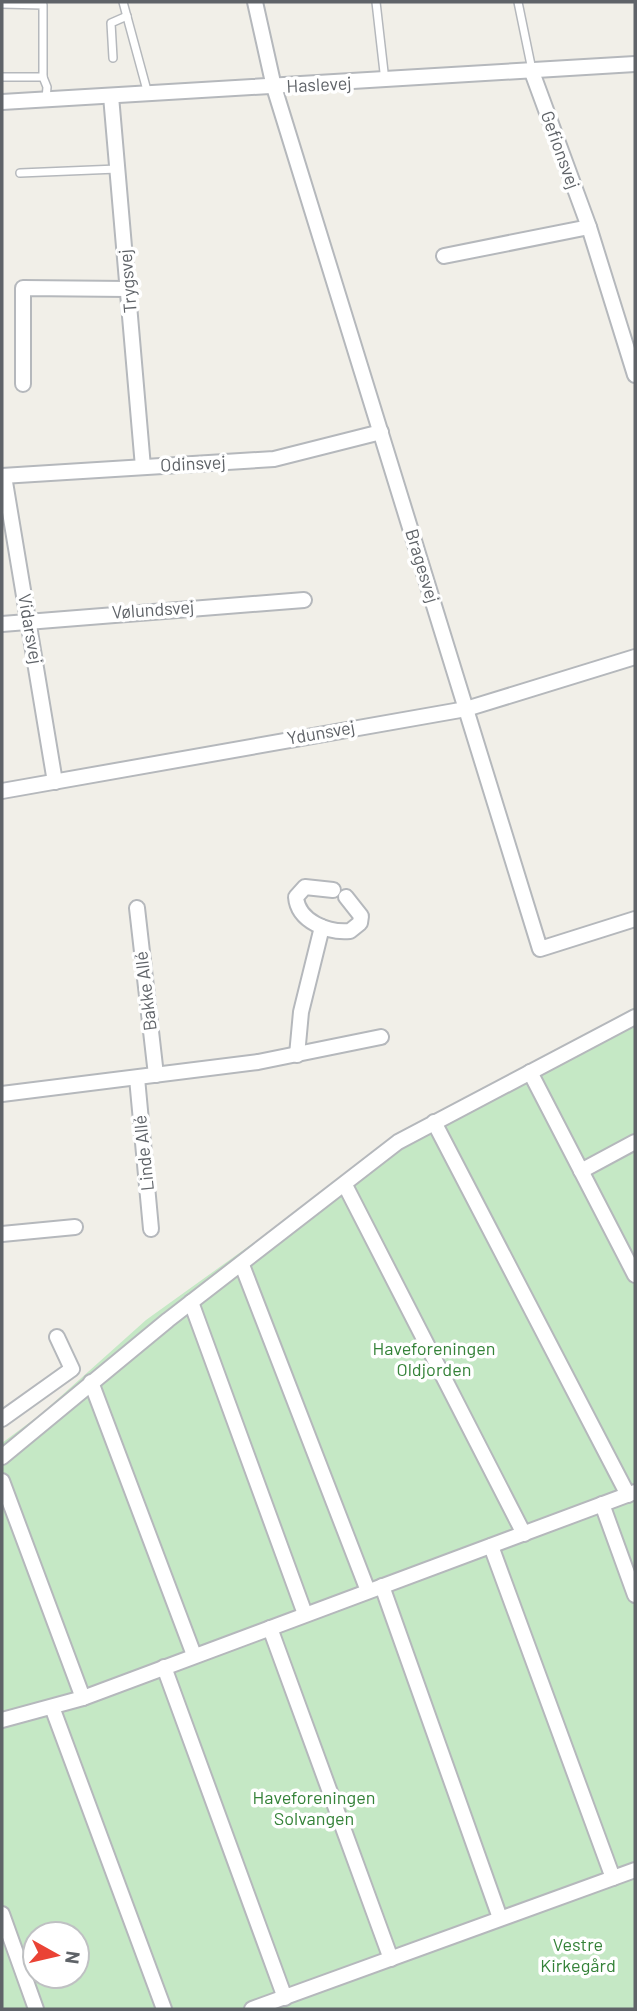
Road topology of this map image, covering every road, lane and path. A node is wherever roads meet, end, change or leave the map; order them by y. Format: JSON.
{"nodes":[{"id":1,"x":122,"y":2,"type":"edge"},
{"id":2,"x":255,"y":2,"type":"edge"},
{"id":3,"x":376,"y":2,"type":"edge"},
{"id":4,"x":518,"y":2,"type":"edge"},
{"id":5,"x":2,"y":4,"type":"edge"},
{"id":6,"x":127,"y":16,"type":"junction"},
{"id":7,"x":113,"y":58,"type":"dead end"},
{"id":8,"x":635,"y":64,"type":"edge"},
{"id":9,"x":532,"y":72,"type":"junction"},
{"id":10,"x":2,"y":77,"type":"edge"},
{"id":11,"x":43,"y":77,"type":"junction"},
{"id":12,"x":385,"y":81,"type":"junction"},
{"id":13,"x":274,"y":87,"type":"junction"},
{"id":14,"x":148,"y":94,"type":"junction"},
{"id":15,"x":111,"y":96,"type":"junction"},
{"id":16,"x":46,"y":100,"type":"junction"},
{"id":17,"x":2,"y":102,"type":"edge"},
{"id":18,"x":118,"y":169,"type":"junction"},
{"id":19,"x":20,"y":173,"type":"dead end"},
{"id":20,"x":589,"y":228,"type":"junction"},
{"id":21,"x":444,"y":256,"type":"dead end"},
{"id":22,"x":128,"y":289,"type":"junction"},
{"id":23,"x":635,"y":375,"type":"edge"},
{"id":24,"x":23,"y":384,"type":"dead end"},
{"id":25,"x":381,"y":432,"type":"junction"},
{"id":26,"x":143,"y":467,"type":"junction"},
{"id":27,"x":3,"y":476,"type":"edge"},
{"id":28,"x":304,"y":600,"type":"dead end"},
{"id":29,"x":29,"y":620,"type":"junction"},
{"id":30,"x":2,"y":624,"type":"edge"},
{"id":31,"x":635,"y":657,"type":"edge"},
{"id":32,"x":466,"y":709,"type":"junction"},
{"id":33,"x":55,"y":782,"type":"junction"},
{"id":34,"x":2,"y":791,"type":"edge"},
{"id":35,"x":137,"y":908,"type":"dead end"},
{"id":36,"x":635,"y":919,"type":"edge"},
{"id":37,"x":322,"y":928,"type":"junction"},
{"id":38,"x":635,"y":1017,"type":"edge"},
{"id":39,"x":382,"y":1037,"type":"dead end"},
{"id":40,"x":297,"y":1055,"type":"junction"},
{"id":41,"x":530,"y":1072,"type":"junction"},
{"id":42,"x":156,"y":1075,"type":"junction"},
{"id":43,"x":137,"y":1077,"type":"junction"},
{"id":44,"x":2,"y":1094,"type":"edge"},
{"id":45,"x":434,"y":1122,"type":"junction"},
{"id":46,"x":635,"y":1142,"type":"edge"},
{"id":47,"x":581,"y":1171,"type":"junction"},
{"id":48,"x":345,"y":1185,"type":"junction"},
{"id":49,"x":75,"y":1227,"type":"dead end"},
{"id":50,"x":151,"y":1229,"type":"dead end"},
{"id":51,"x":2,"y":1234,"type":"edge"},
{"id":52,"x":242,"y":1265,"type":"junction"},
{"id":53,"x":634,"y":1268,"type":"edge"},
{"id":54,"x":191,"y":1302,"type":"junction"},
{"id":55,"x":57,"y":1337,"type":"dead end"},
{"id":56,"x":91,"y":1382,"type":"junction"},
{"id":57,"x":2,"y":1419,"type":"edge"},
{"id":58,"x":2,"y":1457,"type":"edge"},
{"id":59,"x":2,"y":1481,"type":"edge"},
{"id":60,"x":631,"y":1494,"type":"edge"},
{"id":61,"x":602,"y":1504,"type":"junction"},
{"id":62,"x":524,"y":1534,"type":"junction"},
{"id":63,"x":491,"y":1546,"type":"junction"},
{"id":64,"x":375,"y":1588,"type":"junction"},
{"id":65,"x":635,"y":1595,"type":"edge"},
{"id":66,"x":305,"y":1614,"type":"junction"},
{"id":67,"x":270,"y":1628,"type":"junction"},
{"id":68,"x":194,"y":1655,"type":"junction"},
{"id":69,"x":164,"y":1667,"type":"junction"},
{"id":70,"x":83,"y":1698,"type":"junction"},
{"id":71,"x":51,"y":1707,"type":"junction"},
{"id":72,"x":2,"y":1720,"type":"edge"},
{"id":73,"x":635,"y":1870,"type":"edge"},
{"id":74,"x":613,"y":1878,"type":"junction"},
{"id":75,"x":2,"y":1914,"type":"edge"},
{"id":76,"x":500,"y":1918,"type":"junction"},
{"id":77,"x":391,"y":1959,"type":"junction"},
{"id":78,"x":285,"y":1998,"type":"junction"},
{"id":79,"x":36,"y":2009,"type":"edge"},
{"id":80,"x":164,"y":2009,"type":"edge"},
{"id":81,"x":252,"y":2009,"type":"edge"}],
"edges":[{"from":1,"to":6,"type":"lane"},
{"from":2,"to":13,"type":"street","name":"Bragesvej"},
{"from":3,"to":12,"type":"lane"},
{"from":4,"to":9,"type":"lane"},
{"from":5,"to":11,"type":"lane"},
{"from":6,"to":7,"type":"lane"},
{"from":6,"to":14,"type":"lane"},
{"from":8,"to":9,"type":"street","name":"Haslevej"},
{"from":9,"to":12,"type":"street","name":"Haslevej"},
{"from":9,"to":20,"type":"street","name":"Gefionsvej"},
{"from":10,"to":11,"type":"lane"},
{"from":11,"to":16,"type":"lane"},
{"from":12,"to":13,"type":"street","name":"Haslevej"},
{"from":13,"to":14,"type":"street","name":"Haslevej"},
{"from":13,"to":25,"type":"street","name":"Bragesvej"},
{"from":14,"to":15,"type":"street","name":"Haslevej"},
{"from":15,"to":16,"type":"street","name":"Haslevej"},
{"from":15,"to":18,"type":"street","name":"Trygsvej"},
{"from":16,"to":17,"type":"street","name":"Haslevej"},
{"from":18,"to":19,"type":"lane"},
{"from":18,"to":22,"type":"street","name":"Trygsvej"},
{"from":20,"to":21,"type":"street"},
{"from":20,"to":23,"type":"street","name":"Gefionsvej"},
{"from":22,"to":24,"type":"street"},
{"from":22,"to":26,"type":"street","name":"Trygsvej"},
{"from":25,"to":26,"type":"street","name":"Odinsvej"},
{"from":25,"to":32,"type":"street","name":"Bragesvej"},
{"from":26,"to":27,"type":"street","name":"Odinsvej"},
{"from":27,"to":29,"type":"street","name":"Vidarsvej"},
{"from":28,"to":29,"type":"street","name":"Vølundsvej"},
{"from":29,"to":30,"type":"street","name":"Vølundsvej"},
{"from":29,"to":33,"type":"street","name":"Vidarsvej"},
{"from":31,"to":32,"type":"street","name":"Ydunsvej"},
{"from":32,"to":33,"type":"street","name":"Ydunsvej"},
{"from":32,"to":36,"type":"street","name":"Bragesvej"},
{"from":33,"to":34,"type":"street","name":"Ydunsvej"},
{"from":35,"to":42,"type":"street","name":"Bakke Allé"},
{"from":37,"to":37,"type":"street"},
{"from":37,"to":40,"type":"street"},
{"from":38,"to":41,"type":"street"},
{"from":39,"to":40,"type":"street"},
{"from":40,"to":42,"type":"street"},
{"from":41,"to":45,"type":"street"},
{"from":41,"to":47,"type":"street"},
{"from":42,"to":43,"type":"street"},
{"from":43,"to":44,"type":"street"},
{"from":43,"to":50,"type":"street","name":"Linde Allé"},
{"from":45,"to":48,"type":"street"},
{"from":45,"to":60,"type":"street"},
{"from":46,"to":47,"type":"street"},
{"from":47,"to":53,"type":"street"},
{"from":48,"to":52,"type":"street"},
{"from":48,"to":62,"type":"street"},
{"from":49,"to":51,"type":"street"},
{"from":52,"to":54,"type":"street"},
{"from":52,"to":64,"type":"street"},
{"from":54,"to":56,"type":"street"},
{"from":54,"to":66,"type":"street"},
{"from":55,"to":57,"type":"street"},
{"from":56,"to":58,"type":"street"},
{"from":56,"to":68,"type":"street"},
{"from":59,"to":70,"type":"street"},
{"from":60,"to":61,"type":"street"},
{"from":61,"to":62,"type":"street"},
{"from":61,"to":65,"type":"street"},
{"from":62,"to":63,"type":"street"},
{"from":63,"to":64,"type":"street"},
{"from":63,"to":74,"type":"street"},
{"from":64,"to":66,"type":"street"},
{"from":64,"to":76,"type":"street"},
{"from":66,"to":67,"type":"street"},
{"from":67,"to":68,"type":"street"},
{"from":67,"to":77,"type":"street"},
{"from":68,"to":69,"type":"street"},
{"from":69,"to":70,"type":"street"},
{"from":69,"to":78,"type":"street"},
{"from":70,"to":71,"type":"street"},
{"from":71,"to":72,"type":"street"},
{"from":71,"to":80,"type":"street"},
{"from":73,"to":74,"type":"street"},
{"from":74,"to":76,"type":"street"},
{"from":75,"to":79,"type":"street"},
{"from":76,"to":77,"type":"street"},
{"from":77,"to":78,"type":"street"},
{"from":78,"to":81,"type":"street"}]}
